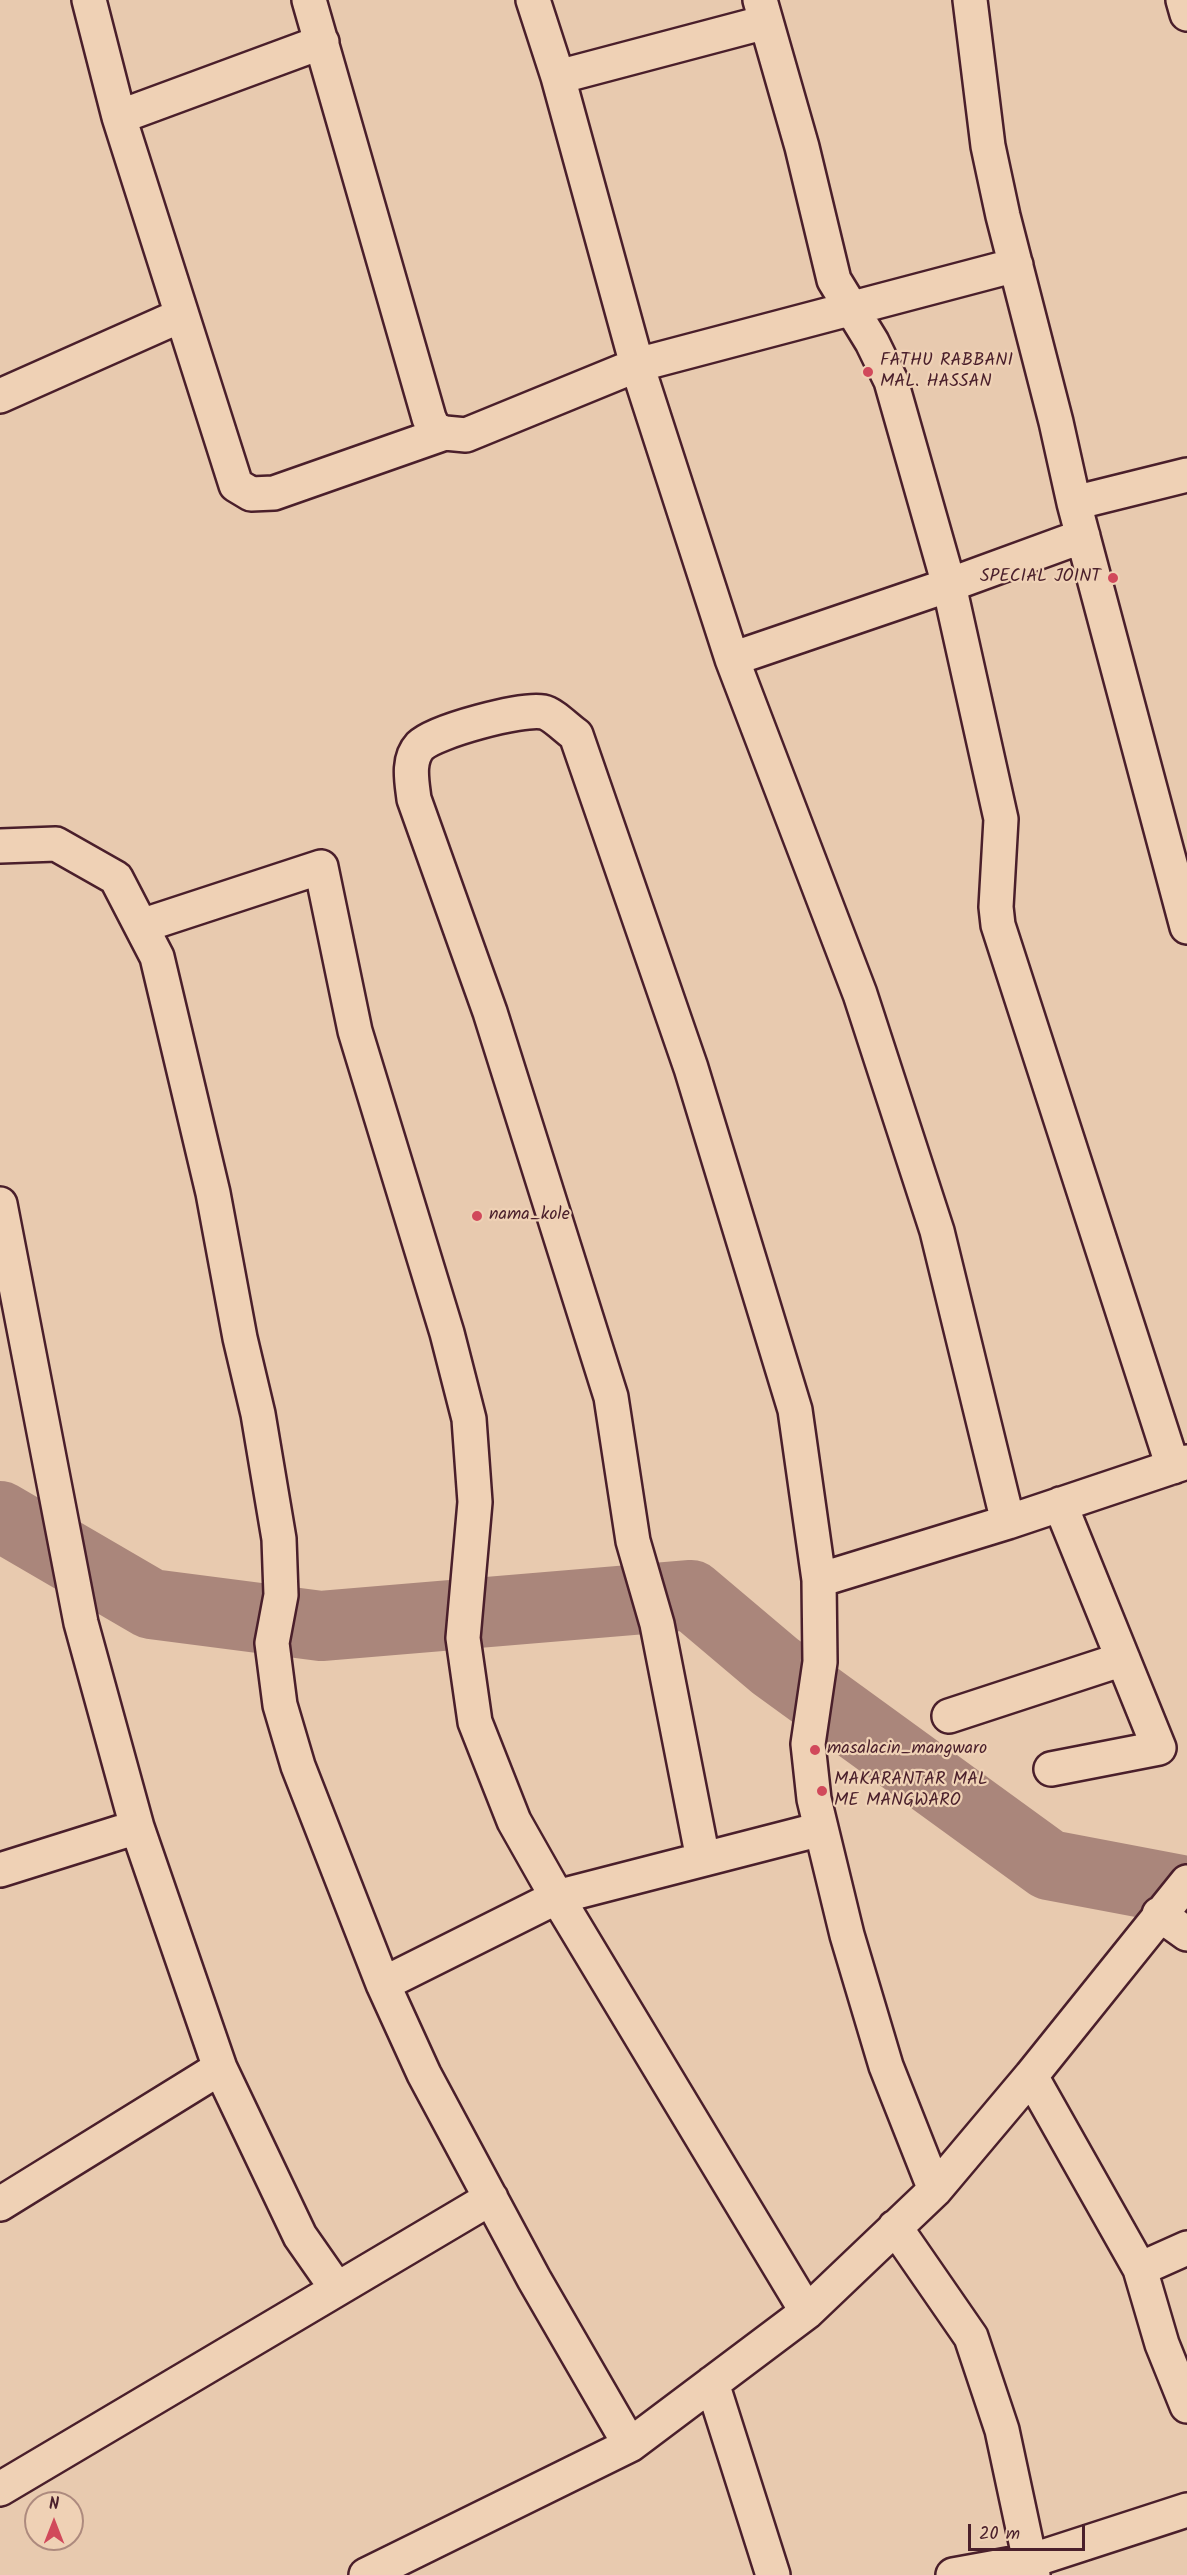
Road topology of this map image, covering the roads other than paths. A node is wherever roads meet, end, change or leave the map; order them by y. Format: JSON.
{"nodes":[{"id":1,"x":90,"y":0,"type":"edge"},
{"id":2,"x":309,"y":0,"type":"edge"},
{"id":3,"x":533,"y":0,"type":"edge"},
{"id":4,"x":970,"y":0,"type":"edge"},
{"id":5,"x":1183,"y":0,"type":"edge"},
{"id":6,"x":763,"y":11,"type":"edge"},
{"id":7,"x":1187,"y":14,"type":"edge"},
{"id":8,"x":322,"y":42,"type":"junction"},
{"id":9,"x":558,"y":77,"type":"junction"},
{"id":10,"x":119,"y":117,"type":"junction"},
{"id":11,"x":1016,"y":265,"type":"junction"},
{"id":12,"x":852,"y":309,"type":"junction"},
{"id":13,"x":182,"y":315,"type":"junction"},
{"id":14,"x":637,"y":365,"type":"junction"},
{"id":15,"x":0,"y":396,"type":"edge"},
{"id":16,"x":445,"y":434,"type":"junction"},
{"id":17,"x":1187,"y":475,"type":"edge"},
{"id":18,"x":1074,"y":503,"type":"junction"},
{"id":19,"x":1083,"y":536,"type":"junction"},
{"id":20,"x":949,"y":585,"type":"junction"},
{"id":21,"x":732,"y":659,"type":"junction"},
{"id":22,"x":0,"y":846,"type":"edge"},
{"id":23,"x":141,"y":926,"type":"junction"},
{"id":24,"x":1187,"y":927,"type":"edge"},
{"id":25,"x":0,"y":1204,"type":"edge"},
{"id":26,"x":1180,"y":1465,"type":"edge"},
{"id":27,"x":1060,"y":1504,"type":"junction"},
{"id":28,"x":1008,"y":1522,"type":"junction"},
{"id":29,"x":819,"y":1580,"type":"junction"},
{"id":30,"x":1123,"y":1659,"type":"junction"},
{"id":31,"x":949,"y":1716,"type":"dead end"},
{"id":32,"x":1051,"y":1769,"type":"dead end"},
{"id":33,"x":137,"y":1827,"type":"junction"},
{"id":34,"x":821,"y":1829,"type":"junction"},
{"id":35,"x":703,"y":1859,"type":"junction"},
{"id":36,"x":0,"y":1870,"type":"edge"},
{"id":37,"x":1187,"y":1882,"type":"edge"},
{"id":38,"x":557,"y":1897,"type":"junction"},
{"id":39,"x":1162,"y":1911,"type":"junction"},
{"id":40,"x":1187,"y":1934,"type":"edge"},
{"id":41,"x":383,"y":1984,"type":"junction"},
{"id":42,"x":220,"y":2068,"type":"junction"},
{"id":43,"x":1032,"y":2076,"type":"junction"},
{"id":44,"x":935,"y":2190,"type":"junction"},
{"id":45,"x":491,"y":2198,"type":"junction"},
{"id":46,"x":0,"y":2204,"type":"edge"},
{"id":47,"x":895,"y":2228,"type":"junction"},
{"id":48,"x":1187,"y":2247,"type":"edge"},
{"id":49,"x":1140,"y":2269,"type":"junction"},
{"id":50,"x":337,"y":2289,"type":"junction"},
{"id":51,"x":807,"y":2312,"type":"junction"},
{"id":52,"x":712,"y":2383,"type":"junction"},
{"id":53,"x":1187,"y":2406,"type":"edge"},
{"id":54,"x":630,"y":2445,"type":"junction"},
{"id":55,"x":0,"y":2488,"type":"edge"},
{"id":56,"x":1187,"y":2510,"type":"edge"},
{"id":57,"x":420,"y":2563,"type":"edge"},
{"id":58,"x":1032,"y":2568,"type":"edge"},
{"id":59,"x":366,"y":2575,"type":"edge"},
{"id":60,"x":773,"y":2575,"type":"edge"},
{"id":61,"x":953,"y":2575,"type":"edge"}],
"edges":[{"from":1,"to":10,"type":"street"},
{"from":2,"to":8,"type":"street"},
{"from":3,"to":9,"type":"street"},
{"from":4,"to":11,"type":"street"},
{"from":5,"to":7,"type":"street"},
{"from":6,"to":9,"type":"street"},
{"from":6,"to":12,"type":"street"},
{"from":8,"to":10,"type":"street"},
{"from":8,"to":16,"type":"street"},
{"from":9,"to":14,"type":"street"},
{"from":10,"to":13,"type":"street"},
{"from":11,"to":12,"type":"street"},
{"from":11,"to":18,"type":"street"},
{"from":12,"to":14,"type":"street"},
{"from":12,"to":20,"type":"street"},
{"from":13,"to":15,"type":"street"},
{"from":13,"to":16,"type":"street"},
{"from":14,"to":16,"type":"street"},
{"from":14,"to":21,"type":"street"},
{"from":17,"to":18,"type":"street"},
{"from":18,"to":19,"type":"street"},
{"from":19,"to":20,"type":"street"},
{"from":19,"to":24,"type":"street"},
{"from":20,"to":21,"type":"street"},
{"from":20,"to":26,"type":"street"},
{"from":21,"to":28,"type":"street"},
{"from":22,"to":23,"type":"street"},
{"from":23,"to":38,"type":"street"},
{"from":23,"to":41,"type":"street"},
{"from":25,"to":33,"type":"street"},
{"from":26,"to":27,"type":"street"},
{"from":27,"to":28,"type":"street"},
{"from":27,"to":30,"type":"street"},
{"from":28,"to":29,"type":"street"},
{"from":29,"to":34,"type":"street"},
{"from":29,"to":35,"type":"street"},
{"from":30,"to":31,"type":"street"},
{"from":30,"to":32,"type":"street"},
{"from":33,"to":36,"type":"street"},
{"from":33,"to":42,"type":"street"},
{"from":34,"to":35,"type":"street"},
{"from":34,"to":44,"type":"street"},
{"from":35,"to":38,"type":"street"},
{"from":37,"to":39,"type":"street"},
{"from":38,"to":41,"type":"street"},
{"from":38,"to":51,"type":"street"},
{"from":39,"to":40,"type":"street"},
{"from":39,"to":43,"type":"street"},
{"from":41,"to":45,"type":"street"},
{"from":42,"to":46,"type":"street"},
{"from":42,"to":50,"type":"street"},
{"from":43,"to":44,"type":"street"},
{"from":43,"to":49,"type":"street"},
{"from":44,"to":47,"type":"street"},
{"from":45,"to":50,"type":"street"},
{"from":45,"to":54,"type":"street"},
{"from":47,"to":51,"type":"street"},
{"from":47,"to":58,"type":"street"},
{"from":48,"to":49,"type":"street"},
{"from":49,"to":53,"type":"street"},
{"from":50,"to":55,"type":"street"},
{"from":51,"to":52,"type":"street"},
{"from":52,"to":54,"type":"street"},
{"from":52,"to":60,"type":"street"},
{"from":54,"to":57,"type":"street"},
{"from":56,"to":58,"type":"street"},
{"from":57,"to":59,"type":"street"},
{"from":58,"to":61,"type":"street"}]}
